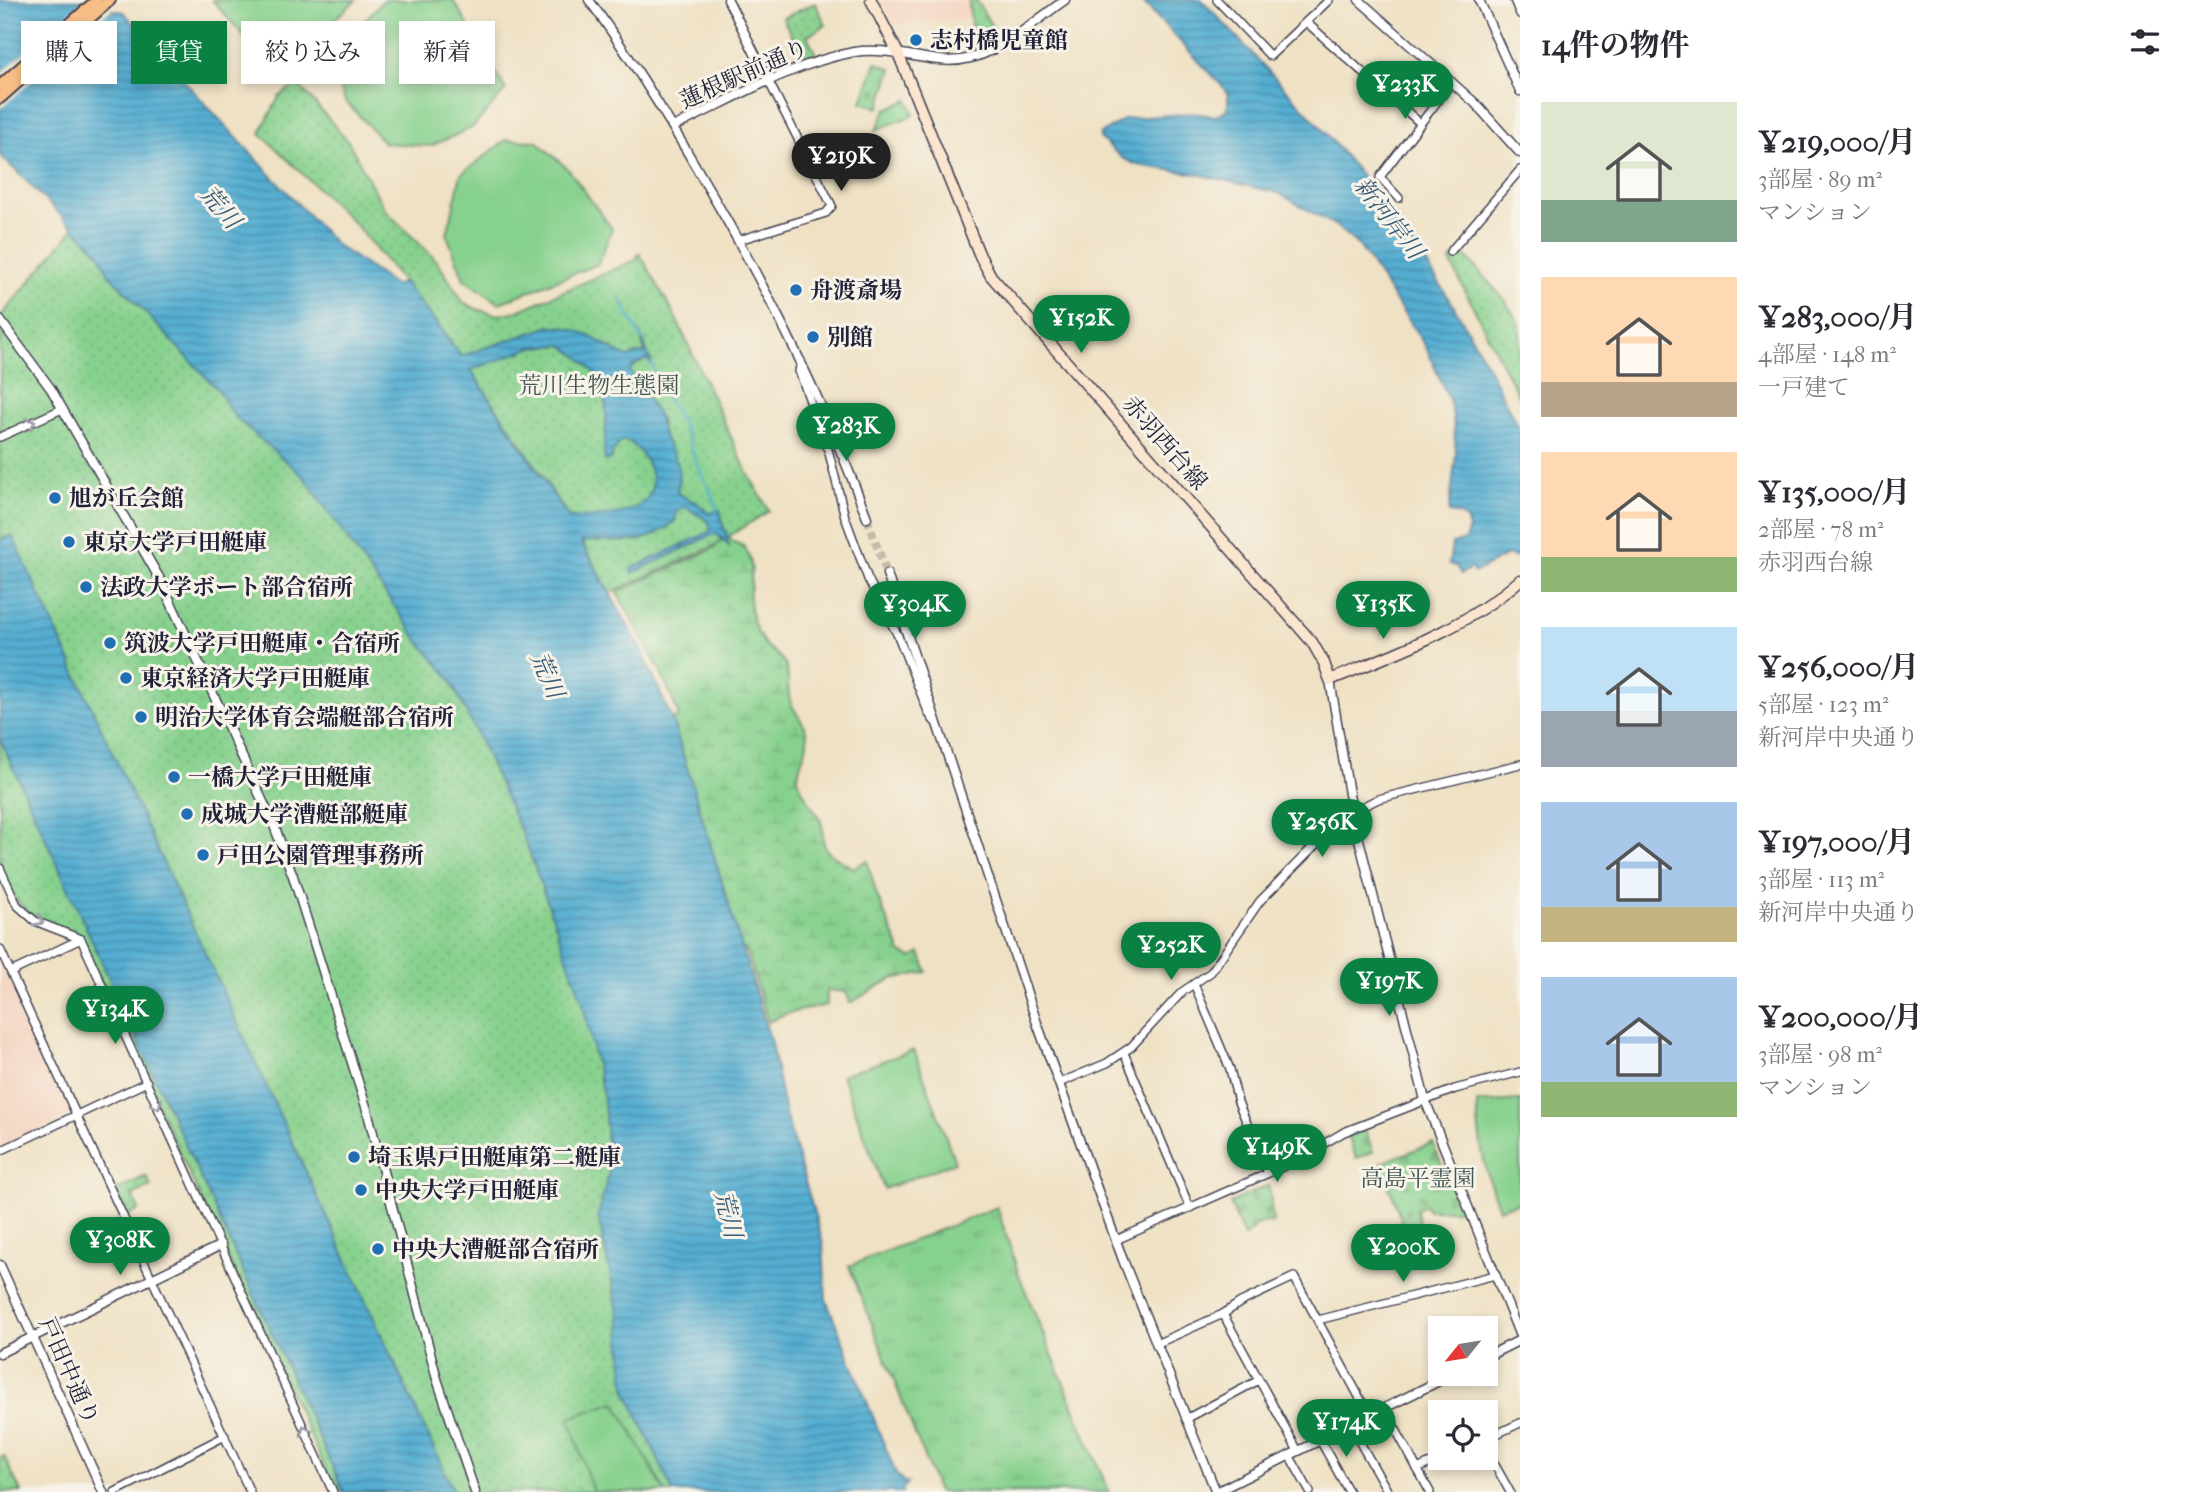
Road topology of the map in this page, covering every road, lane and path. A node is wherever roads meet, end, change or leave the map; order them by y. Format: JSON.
{"nodes":[{"id":1,"x":97,"y":0,"type":"edge"},
{"id":2,"x":110,"y":0,"type":"edge"},
{"id":3,"x":589,"y":0,"type":"edge"},
{"id":4,"x":728,"y":0,"type":"edge"},
{"id":5,"x":871,"y":0,"type":"edge"},
{"id":6,"x":1065,"y":0,"type":"edge"},
{"id":7,"x":1217,"y":0,"type":"edge"},
{"id":8,"x":1329,"y":0,"type":"edge"},
{"id":9,"x":1359,"y":0,"type":"edge"},
{"id":10,"x":1479,"y":0,"type":"edge"},
{"id":11,"x":1514,"y":0,"type":"edge"},
{"id":12,"x":1520,"y":14,"type":"edge"},
{"id":13,"x":1306,"y":22,"type":"junction"},
{"id":14,"x":898,"y":53,"type":"junction"},
{"id":15,"x":769,"y":82,"type":"junction"},
{"id":16,"x":1452,"y":82,"type":"junction"},
{"id":17,"x":0,"y":86,"type":"edge"},
{"id":18,"x":1520,"y":91,"type":"edge"},
{"id":19,"x":0,"y":98,"type":"edge"},
{"id":20,"x":1420,"y":123,"type":"junction"},
{"id":21,"x":673,"y":127,"type":"junction"},
{"id":22,"x":1520,"y":153,"type":"edge"},
{"id":23,"x":1520,"y":170,"type":"edge"},
{"id":24,"x":1399,"y":198,"type":"dead end"},
{"id":25,"x":739,"y":240,"type":"junction"},
{"id":26,"x":1450,"y":252,"type":"dead end"},
{"id":27,"x":0,"y":320,"type":"edge"},
{"id":28,"x":801,"y":360,"type":"junction"},
{"id":29,"x":62,"y":409,"type":"junction"},
{"id":30,"x":0,"y":437,"type":"edge"},
{"id":31,"x":867,"y":518,"type":"tunnel mouth"},
{"id":32,"x":887,"y":574,"type":"tunnel mouth"},
{"id":33,"x":1520,"y":580,"type":"edge"},
{"id":34,"x":1330,"y":680,"type":"junction"},
{"id":35,"x":939,"y":726,"type":"junction"},
{"id":36,"x":1520,"y":764,"type":"edge"},
{"id":37,"x":1352,"y":811,"type":"junction"},
{"id":38,"x":0,"y":869,"type":"edge"},
{"id":39,"x":1276,"y":885,"type":"joint"},
{"id":40,"x":81,"y":939,"type":"junction"},
{"id":41,"x":0,"y":949,"type":"edge"},
{"id":42,"x":11,"y":972,"type":"junction"},
{"id":43,"x":1194,"y":984,"type":"junction"},
{"id":44,"x":1124,"y":1053,"type":"junction"},
{"id":45,"x":1520,"y":1072,"type":"edge"},
{"id":46,"x":147,"y":1082,"type":"junction"},
{"id":47,"x":1059,"y":1083,"type":"junction"},
{"id":48,"x":1425,"y":1100,"type":"junction"},
{"id":49,"x":77,"y":1116,"type":"junction"},
{"id":50,"x":0,"y":1152,"type":"edge"},
{"id":51,"x":1268,"y":1173,"type":"junction"},
{"id":52,"x":1189,"y":1208,"type":"junction"},
{"id":53,"x":1116,"y":1240,"type":"junction"},
{"id":54,"x":221,"y":1245,"type":"junction"},
{"id":55,"x":0,"y":1265,"type":"edge"},
{"id":56,"x":1495,"y":1275,"type":"junction"},
{"id":57,"x":152,"y":1278,"type":"junction"},
{"id":58,"x":1223,"y":1314,"type":"junction"},
{"id":59,"x":1318,"y":1320,"type":"junction"},
{"id":60,"x":32,"y":1337,"type":"junction"},
{"id":61,"x":1520,"y":1338,"type":"edge"},
{"id":62,"x":1156,"y":1344,"type":"junction"},
{"id":63,"x":1498,"y":1350,"type":"edge"},
{"id":64,"x":0,"y":1353,"type":"edge"},
{"id":65,"x":1259,"y":1380,"type":"junction"},
{"id":66,"x":1428,"y":1386,"type":"edge"},
{"id":67,"x":1384,"y":1408,"type":"junction"},
{"id":68,"x":1369,"y":1415,"type":"junction"},
{"id":69,"x":1186,"y":1419,"type":"junction"},
{"id":70,"x":1520,"y":1423,"type":"edge"},
{"id":71,"x":1350,"y":1425,"type":"junction"},
{"id":72,"x":1498,"y":1433,"type":"edge"},
{"id":73,"x":225,"y":1436,"type":"junction"},
{"id":74,"x":1320,"y":1440,"type":"junction"},
{"id":75,"x":1293,"y":1453,"type":"junction"},
{"id":76,"x":1428,"y":1464,"type":"edge"},
{"id":77,"x":1417,"y":1469,"type":"junction"},
{"id":78,"x":1498,"y":1470,"type":"edge"},
{"id":79,"x":1234,"y":1483,"type":"junction"},
{"id":80,"x":103,"y":1492,"type":"edge"},
{"id":81,"x":115,"y":1492,"type":"edge"},
{"id":82,"x":250,"y":1492,"type":"edge"},
{"id":83,"x":333,"y":1492,"type":"edge"},
{"id":84,"x":475,"y":1492,"type":"edge"},
{"id":85,"x":1216,"y":1492,"type":"edge"},
{"id":86,"x":1238,"y":1492,"type":"edge"},
{"id":87,"x":1310,"y":1492,"type":"edge"},
{"id":88,"x":1349,"y":1492,"type":"edge"},
{"id":89,"x":1388,"y":1492,"type":"edge"},
{"id":90,"x":1430,"y":1492,"type":"edge"},
{"id":91,"x":1510,"y":1492,"type":"edge"}],
"edges":[{"from":1,"to":17,"type":"highway"},
{"from":2,"to":19,"type":"highway"},
{"from":3,"to":21,"type":"street"},
{"from":4,"to":15,"type":"street"},
{"from":5,"to":14,"type":"main road","name":"赤羽西台線"},
{"from":6,"to":14,"type":"street","name":"蓮根駅前通り"},
{"from":7,"to":13,"type":"street"},
{"from":8,"to":13,"type":"street"},
{"from":9,"to":16,"type":"street"},
{"from":10,"to":18,"type":"street"},
{"from":11,"to":12,"type":"street"},
{"from":13,"to":20,"type":"street"},
{"from":14,"to":15,"type":"street","name":"蓮根駅前通り"},
{"from":14,"to":34,"type":"main road","name":"赤羽西台線"},
{"from":15,"to":21,"type":"street","name":"蓮根駅前通り"},
{"from":15,"to":25,"type":"street"},
{"from":16,"to":20,"type":"street"},
{"from":16,"to":22,"type":"street"},
{"from":20,"to":24,"type":"street"},
{"from":21,"to":25,"type":"street"},
{"from":23,"to":26,"type":"street"},
{"from":25,"to":28,"type":"street"},
{"from":27,"to":29,"type":"street"},
{"from":28,"to":31,"type":"street"},
{"from":28,"to":35,"type":"street"},
{"from":30,"to":29,"type":"street","one_way":true},
{"from":29,"to":84,"type":"street"},
{"from":32,"to":35,"type":"street"},
{"from":33,"to":34,"type":"main road"},
{"from":34,"to":37,"type":"street"},
{"from":35,"to":47,"type":"street"},
{"from":36,"to":37,"type":"street"},
{"from":37,"to":39,"type":"street"},
{"from":37,"to":48,"type":"street"},
{"from":38,"to":40,"type":"street","one_way":true},
{"from":39,"to":43,"type":"street"},
{"from":40,"to":42,"type":"street"},
{"from":40,"to":46,"type":"street"},
{"from":41,"to":42,"type":"street"},
{"from":42,"to":49,"type":"street"},
{"from":43,"to":44,"type":"street"},
{"from":43,"to":51,"type":"street"},
{"from":44,"to":47,"type":"street"},
{"from":44,"to":52,"type":"street"},
{"from":45,"to":48,"type":"street"},
{"from":46,"to":49,"type":"street"},
{"from":46,"to":54,"type":"street","one_way":true},
{"from":47,"to":53,"type":"street"},
{"from":48,"to":51,"type":"street"},
{"from":48,"to":56,"type":"street"},
{"from":49,"to":50,"type":"street"},
{"from":49,"to":57,"type":"street"},
{"from":51,"to":52,"type":"street"},
{"from":52,"to":53,"type":"street"},
{"from":53,"to":62,"type":"street"},
{"from":54,"to":57,"type":"street"},
{"from":83,"to":54,"type":"street","one_way":true},
{"from":55,"to":60,"type":"street","name":"戸田中通り"},
{"from":56,"to":59,"type":"street"},
{"from":56,"to":61,"type":"street"},
{"from":57,"to":60,"type":"street"},
{"from":57,"to":73,"type":"street"},
{"from":58,"to":59,"type":"street"},
{"from":58,"to":62,"type":"street"},
{"from":58,"to":65,"type":"street"},
{"from":59,"to":68,"type":"street"},
{"from":60,"to":64,"type":"street"},
{"from":60,"to":80,"type":"street","name":"戸田中通り"},
{"from":61,"to":63,"type":"street"},
{"from":62,"to":69,"type":"street"},
{"from":65,"to":69,"type":"street"},
{"from":65,"to":75,"type":"street"},
{"from":66,"to":67,"type":"street"},
{"from":67,"to":68,"type":"street"},
{"from":67,"to":77,"type":"street"},
{"from":68,"to":71,"type":"street"},
{"from":69,"to":85,"type":"street"},
{"from":70,"to":72,"type":"street"},
{"from":71,"to":74,"type":"street"},
{"from":71,"to":89,"type":"street"},
{"from":73,"to":81,"type":"street"},
{"from":73,"to":82,"type":"street"},
{"from":74,"to":75,"type":"street"},
{"from":74,"to":88,"type":"street"},
{"from":75,"to":79,"type":"street"},
{"from":75,"to":87,"type":"street"},
{"from":76,"to":77,"type":"street"},
{"from":77,"to":90,"type":"street"},
{"from":78,"to":91,"type":"street"},
{"from":79,"to":85,"type":"street"},
{"from":79,"to":86,"type":"street"}]}
